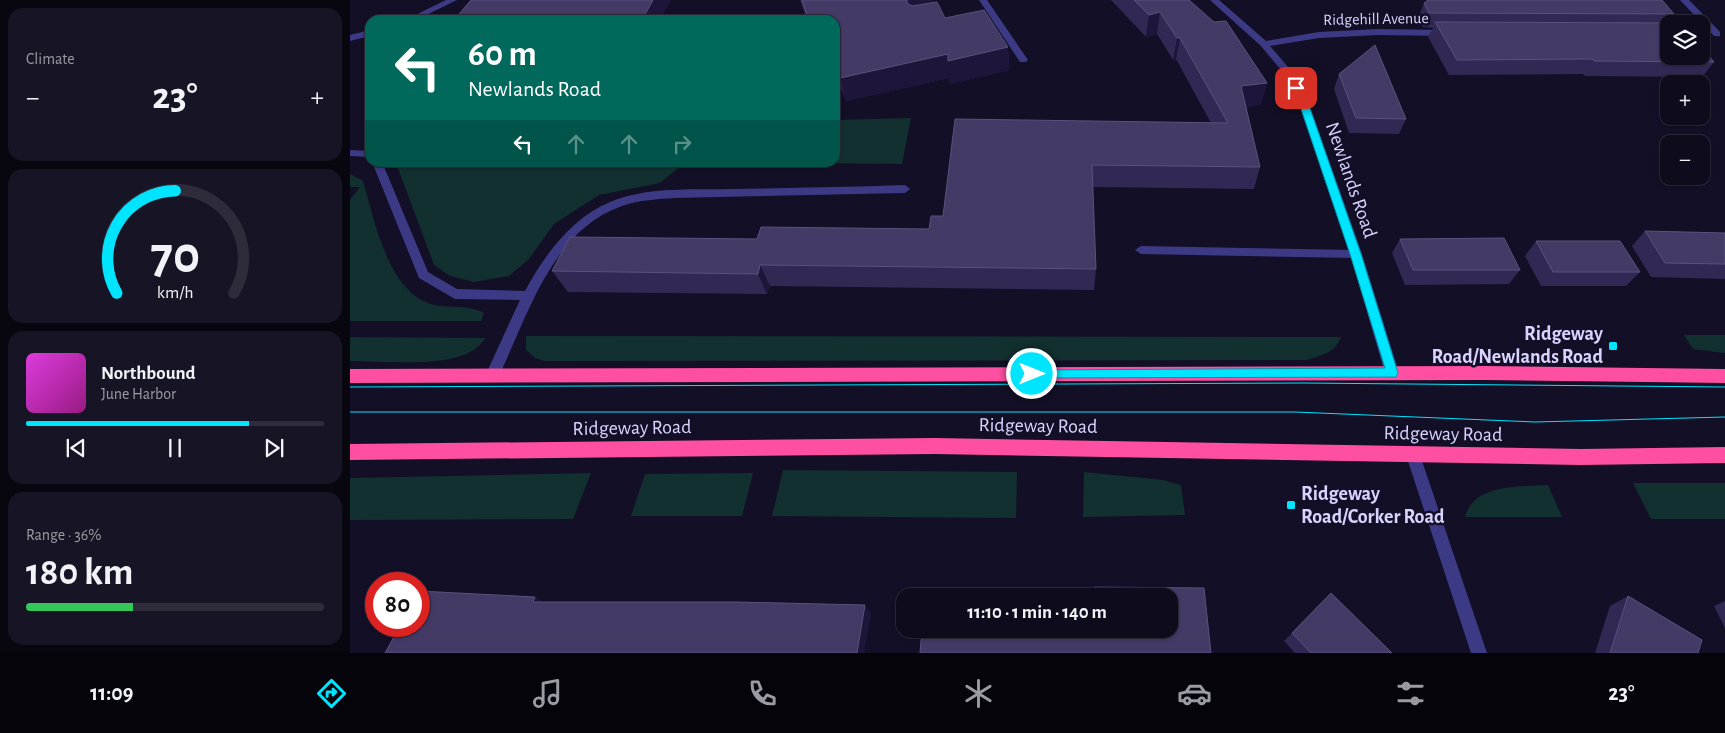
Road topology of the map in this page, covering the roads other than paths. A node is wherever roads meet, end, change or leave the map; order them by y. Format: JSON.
{"nodes":[{"id":1,"x":452,"y":0,"type":"edge"},
{"id":2,"x":983,"y":0,"type":"edge"},
{"id":3,"x":1214,"y":0,"type":"edge"},
{"id":4,"x":1684,"y":0,"type":"edge"},
{"id":5,"x":420,"y":15,"type":"edge"},
{"id":6,"x":1456,"y":32,"type":"edge"},
{"id":7,"x":1721,"y":34,"type":"edge"},
{"id":8,"x":365,"y":35,"type":"edge"},
{"id":9,"x":350,"y":38,"type":"edge"},
{"id":10,"x":1264,"y":44,"type":"junction"},
{"id":11,"x":1023,"y":60,"type":"dead end"},
{"id":12,"x":350,"y":153,"type":"edge"},
{"id":13,"x":365,"y":154,"type":"edge"},
{"id":14,"x":379,"y":167,"type":"edge"},
{"id":15,"x":905,"y":189,"type":"dead end"},
{"id":16,"x":1140,"y":250,"type":"dead end"},
{"id":17,"x":1356,"y":254,"type":"junction"},
{"id":18,"x":528,"y":296,"type":"junction"},
{"id":19,"x":1392,"y":373,"type":"junction"},
{"id":20,"x":350,"y":376,"type":"edge"},
{"id":21,"x":492,"y":376,"type":"junction"},
{"id":22,"x":1725,"y":376,"type":"edge"},
{"id":23,"x":350,"y":452,"type":"edge"},
{"id":24,"x":1413,"y":455,"type":"junction"},
{"id":25,"x":1725,"y":455,"type":"edge"},
{"id":26,"x":1479,"y":653,"type":"edge"}],
"edges":[{"from":1,"to":5,"type":"street"},
{"from":2,"to":11,"type":"street"},
{"from":3,"to":10,"type":"street","name":"Newlands Road"},
{"from":4,"to":7,"type":"street"},
{"from":6,"to":10,"type":"street","name":"Ridgehill Avenue"},
{"from":8,"to":9,"type":"street"},
{"from":10,"to":17,"type":"street","name":"Newlands Road"},
{"from":12,"to":13,"type":"street"},
{"from":14,"to":18,"type":"street"},
{"from":15,"to":18,"type":"street"},
{"from":16,"to":17,"type":"street"},
{"from":17,"to":19,"type":"street","name":"Newlands Road"},
{"from":18,"to":21,"type":"street"},
{"from":19,"to":21,"type":"highway"},
{"from":19,"to":22,"type":"highway"},
{"from":20,"to":21,"type":"highway"},
{"from":23,"to":24,"type":"highway","name":"Ridgeway Road"},
{"from":24,"to":25,"type":"highway","name":"Ridgeway Road"},
{"from":24,"to":26,"type":"street"}]}
